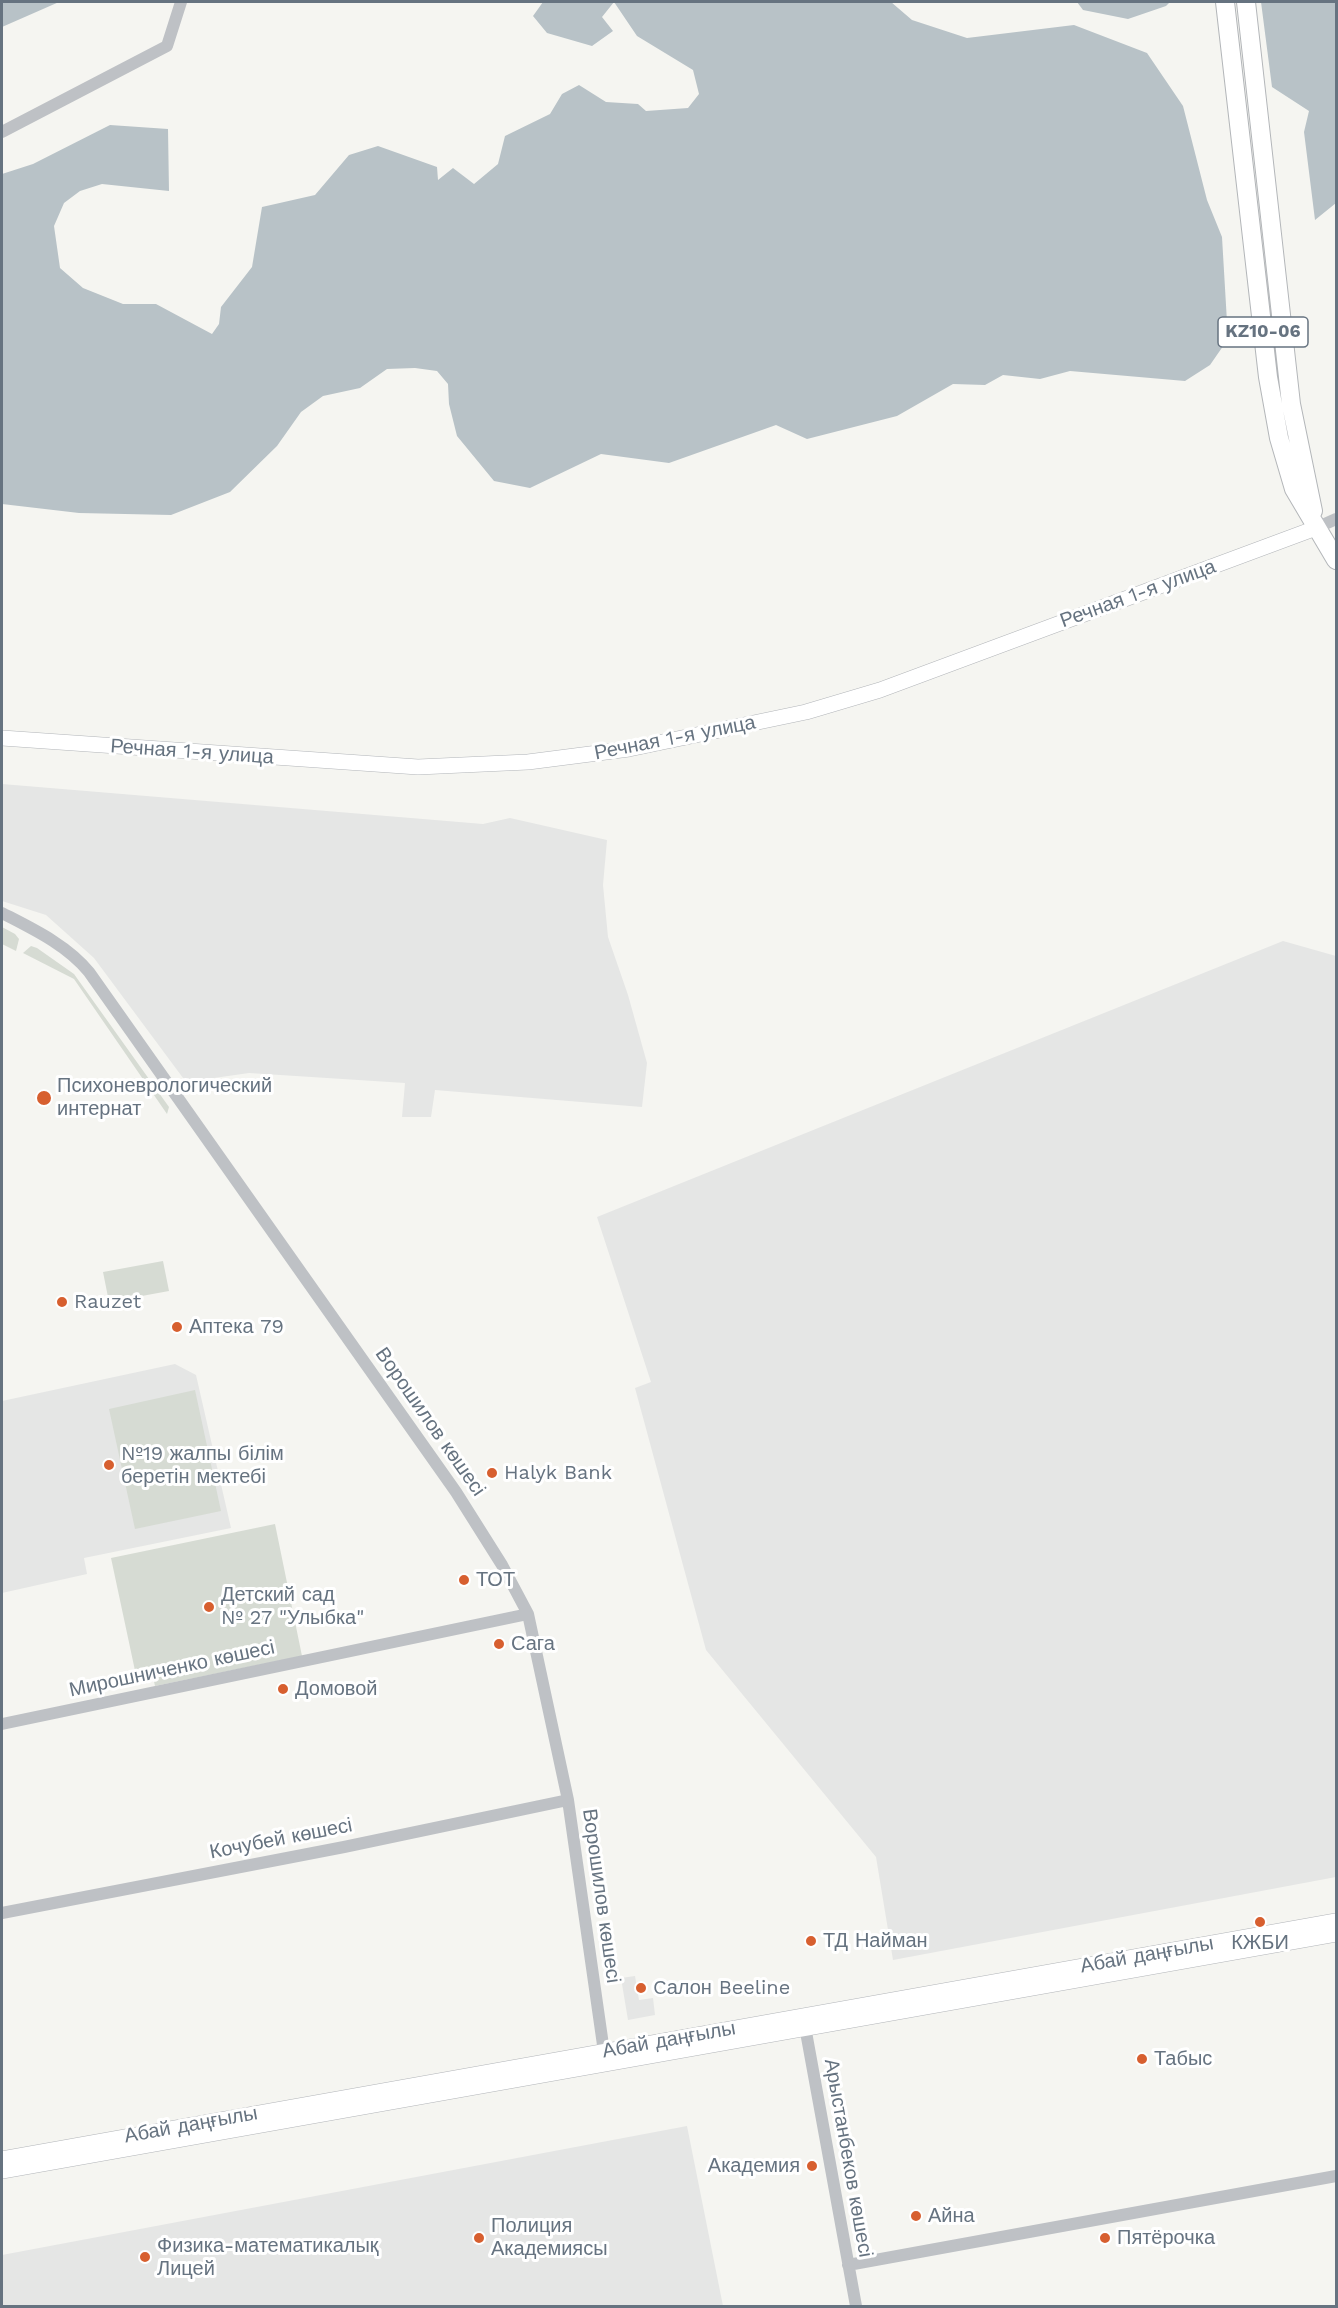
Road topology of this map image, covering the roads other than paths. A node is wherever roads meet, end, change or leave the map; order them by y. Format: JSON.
{"nodes":[{"id":1,"x":181,"y":2,"type":"edge"},
{"id":2,"x":1225,"y":2,"type":"edge"},
{"id":3,"x":1246,"y":2,"type":"edge"},
{"id":4,"x":2,"y":132,"type":"edge"},
{"id":5,"x":1336,"y":519,"type":"edge"},
{"id":6,"x":1316,"y":528,"type":"junction"},
{"id":7,"x":1336,"y":560,"type":"edge"},
{"id":8,"x":2,"y":738,"type":"edge"},
{"id":9,"x":2,"y":913,"type":"edge"},
{"id":10,"x":528,"y":1614,"type":"junction"},
{"id":11,"x":2,"y":1724,"type":"edge"},
{"id":12,"x":568,"y":1800,"type":"junction"},
{"id":13,"x":2,"y":1912,"type":"edge"},
{"id":14,"x":1336,"y":1921,"type":"edge"},
{"id":15,"x":1336,"y":1934,"type":"edge"},
{"id":16,"x":804,"y":2022,"type":"junction"},
{"id":17,"x":604,"y":2057,"type":"junction"},
{"id":18,"x":2,"y":2159,"type":"edge"},
{"id":19,"x":2,"y":2170,"type":"edge"},
{"id":20,"x":1336,"y":2176,"type":"edge"},
{"id":21,"x":848,"y":2265,"type":"junction"},
{"id":22,"x":856,"y":2307,"type":"edge"}],
"edges":[{"from":1,"to":4,"type":"street"},
{"from":2,"to":6,"type":"highway","number":"KZ10-06"},
{"from":3,"to":6,"type":"highway","number":"KZ10-06"},
{"from":5,"to":6,"type":"street"},
{"from":6,"to":7,"type":"highway","number":"KZ10-06"},
{"from":6,"to":8,"type":"main road","name":"Речная 1-я улица"},
{"from":9,"to":10,"type":"street","name":"Ворошилов көшесі"},
{"from":10,"to":11,"type":"street","name":"Мирошниченко көшесі"},
{"from":10,"to":12,"type":"street","name":"Ворошилов көшесі"},
{"from":12,"to":13,"type":"street","name":"Кочубей көшесі"},
{"from":12,"to":17,"type":"street","name":"Ворошилов көшесі"},
{"from":14,"to":16,"type":"main road","name":"Абай даңғылы"},
{"from":15,"to":16,"type":"main road","name":"Абай даңғылы"},
{"from":16,"to":17,"type":"main road","name":"Абай даңғылы"},
{"from":16,"to":21,"type":"street","name":"Арыстанбеков көшесі"},
{"from":17,"to":18,"type":"main road","name":"Абай даңғылы"},
{"from":17,"to":19,"type":"main road","name":"Абай даңғылы"},
{"from":20,"to":21,"type":"street"},
{"from":21,"to":22,"type":"street","name":"Арыстанбеков көшесі"}]}
